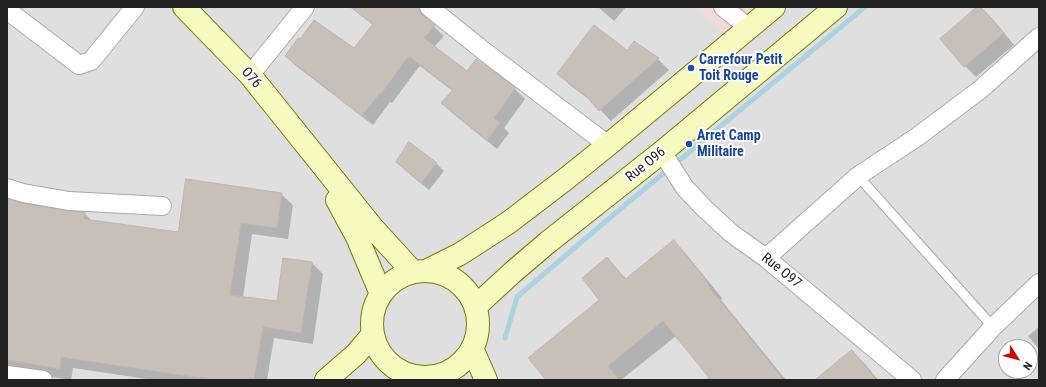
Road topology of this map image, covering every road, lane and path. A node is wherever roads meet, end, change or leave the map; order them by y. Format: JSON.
{"nodes":[{"id":1,"x":135,"y":7,"type":"edge"},
{"id":2,"x":184,"y":7,"type":"edge"},
{"id":3,"x":304,"y":7,"type":"edge"},
{"id":4,"x":429,"y":7,"type":"edge"},
{"id":5,"x":723,"y":7,"type":"edge"},
{"id":6,"x":774,"y":7,"type":"edge"},
{"id":7,"x":836,"y":7,"type":"edge"},
{"id":8,"x":7,"y":10,"type":"edge"},
{"id":9,"x":749,"y":28,"type":"junction"},
{"id":10,"x":1039,"y":37,"type":"edge"},
{"id":11,"x":250,"y":75,"type":"junction"},
{"id":12,"x":608,"y":145,"type":"junction"},
{"id":13,"x":662,"y":152,"type":"junction"},
{"id":14,"x":313,"y":155,"type":"junction"},
{"id":15,"x":858,"y":176,"type":"junction"},
{"id":16,"x":7,"y":188,"type":"edge"},
{"id":17,"x":162,"y":206,"type":"dead end"},
{"id":18,"x":766,"y":258,"type":"junction"},
{"id":19,"x":419,"y":272,"type":"junction"},
{"id":20,"x":1039,"y":282,"type":"edge"},
{"id":21,"x":382,"y":294,"type":"junction"},
{"id":22,"x":475,"y":307,"type":"junction"},
{"id":23,"x":993,"y":327,"type":"junction"},
{"id":24,"x":374,"y":334,"type":"junction"},
{"id":25,"x":472,"y":348,"type":"junction"},
{"id":26,"x":7,"y":375,"type":"edge"},
{"id":27,"x":426,"y":378,"type":"edge"},
{"id":28,"x":43,"y":380,"type":"edge"},
{"id":29,"x":326,"y":380,"type":"edge"},
{"id":30,"x":486,"y":380,"type":"edge"},
{"id":31,"x":912,"y":380,"type":"edge"},
{"id":32,"x":945,"y":380,"type":"edge"}],
"edges":[{"from":1,"to":8,"type":"street"},
{"from":2,"to":11,"type":"main road","name":"O76"},
{"from":3,"to":11,"type":"street"},
{"from":4,"to":12,"type":"street"},
{"from":5,"to":9,"type":"street"},
{"from":6,"to":9,"type":"main road"},
{"from":7,"to":13,"type":"main road","name":"Rue O96"},
{"from":9,"to":12,"type":"main road"},
{"from":10,"to":15,"type":"street"},
{"from":11,"to":14,"type":"main road","name":"O76"},
{"from":12,"to":19,"type":"main road"},
{"from":13,"to":18,"type":"street","name":"Rue O97"},
{"from":13,"to":22,"type":"main road","name":"Rue O96"},
{"from":14,"to":19,"type":"main road"},
{"from":14,"to":21,"type":"main road"},
{"from":15,"to":18,"type":"street"},
{"from":15,"to":23,"type":"lane"},
{"from":16,"to":17,"type":"street"},
{"from":18,"to":31,"type":"street","name":"Rue O97"},
{"from":19,"to":21,"type":"main road"},
{"from":19,"to":22,"type":"main road"},
{"from":20,"to":23,"type":"street"},
{"from":21,"to":24,"type":"main road"},
{"from":22,"to":25,"type":"main road"},
{"from":23,"to":32,"type":"street"},
{"from":24,"to":27,"type":"main road"},
{"from":24,"to":29,"type":"main road"},
{"from":25,"to":27,"type":"main road"},
{"from":25,"to":30,"type":"main road"},
{"from":26,"to":28,"type":"street"}]}
